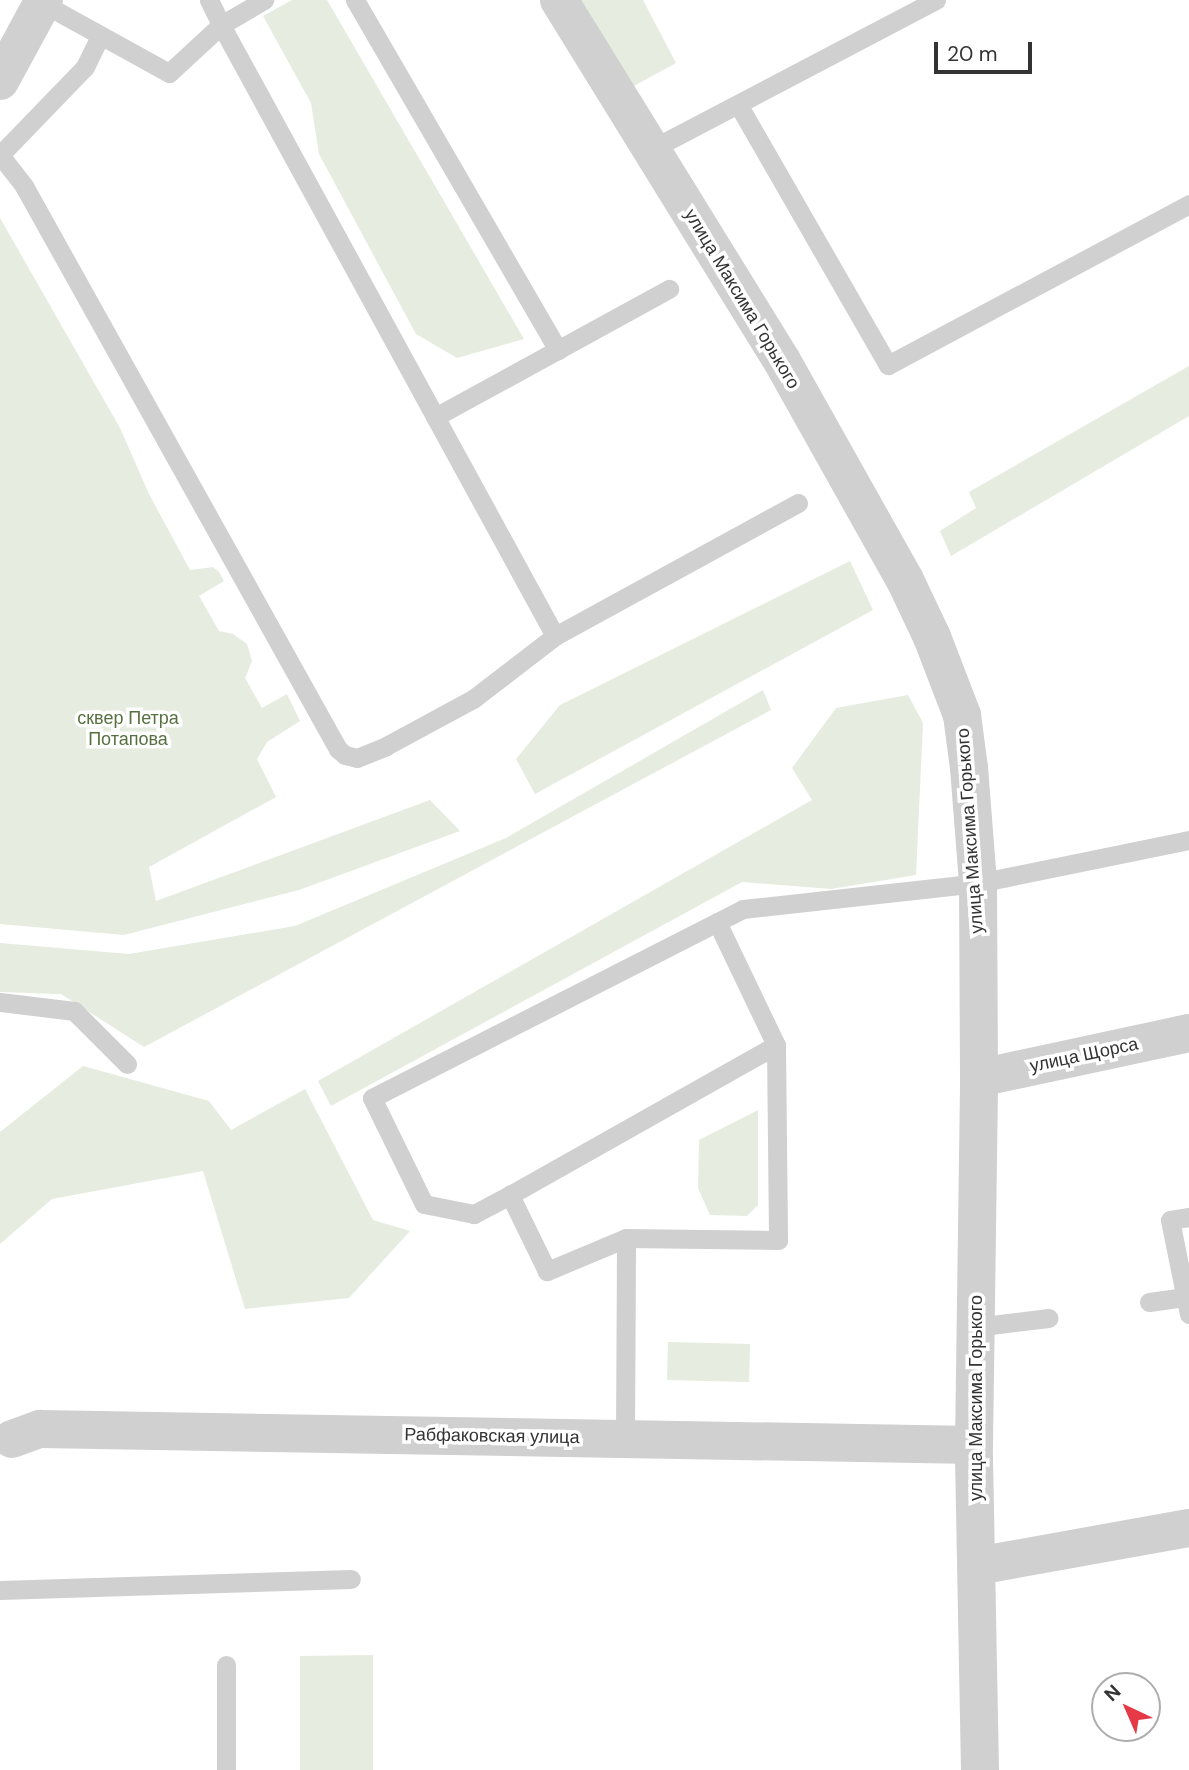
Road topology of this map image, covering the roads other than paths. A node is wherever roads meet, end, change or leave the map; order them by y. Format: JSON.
{"nodes":[{"id":1,"x":209,"y":0,"type":"edge"},
{"id":2,"x":264,"y":0,"type":"edge"},
{"id":3,"x":355,"y":0,"type":"edge"},
{"id":4,"x":559,"y":0,"type":"edge"},
{"id":5,"x":936,"y":0,"type":"edge"},
{"id":6,"x":43,"y":1,"type":"edge"},
{"id":7,"x":221,"y":25,"type":"junction"},
{"id":8,"x":100,"y":36,"type":"junction"},
{"id":9,"x":0,"y":81,"type":"edge"},
{"id":10,"x":739,"y":106,"type":"junction"},
{"id":11,"x":650,"y":150,"type":"junction"},
{"id":12,"x":0,"y":155,"type":"edge"},
{"id":13,"x":1189,"y":204,"type":"edge"},
{"id":14,"x":669,"y":289,"type":"dead end"},
{"id":15,"x":558,"y":350,"type":"junction"},
{"id":16,"x":435,"y":417,"type":"junction"},
{"id":17,"x":798,"y":503,"type":"dead end"},
{"id":18,"x":555,"y":635,"type":"junction"},
{"id":19,"x":1189,"y":840,"type":"edge"},
{"id":20,"x":978,"y":883,"type":"junction"},
{"id":21,"x":717,"y":922,"type":"junction"},
{"id":22,"x":0,"y":1002,"type":"edge"},
{"id":23,"x":1189,"y":1033,"type":"edge"},
{"id":24,"x":776,"y":1045,"type":"junction"},
{"id":25,"x":127,"y":1064,"type":"dead end"},
{"id":26,"x":979,"y":1078,"type":"junction"},
{"id":27,"x":510,"y":1195,"type":"junction"},
{"id":28,"x":1189,"y":1217,"type":"edge"},
{"id":29,"x":626,"y":1238,"type":"junction"},
{"id":30,"x":1149,"y":1302,"type":"dead end"},
{"id":31,"x":1187,"y":1305,"type":"edge"},
{"id":32,"x":1048,"y":1318,"type":"dead end"},
{"id":33,"x":975,"y":1326,"type":"junction"},
{"id":34,"x":625,"y":1438,"type":"junction"},
{"id":35,"x":974,"y":1445,"type":"junction"},
{"id":36,"x":6,"y":1447,"type":"edge"},
{"id":37,"x":1189,"y":1528,"type":"edge"},
{"id":38,"x":977,"y":1566,"type":"junction"},
{"id":39,"x":351,"y":1579,"type":"dead end"},
{"id":40,"x":0,"y":1591,"type":"edge"},
{"id":41,"x":226,"y":1665,"type":"dead end"},
{"id":42,"x":226,"y":1770,"type":"edge"},
{"id":43,"x":980,"y":1770,"type":"edge"}],
"edges":[{"from":1,"to":7,"type":"lane"},
{"from":2,"to":7,"type":"lane"},
{"from":3,"to":15,"type":"lane"},
{"from":4,"to":11,"type":"street","name":"улица Максима Горького"},
{"from":5,"to":10,"type":"lane"},
{"from":6,"to":8,"type":"lane"},
{"from":6,"to":9,"type":"street"},
{"from":7,"to":8,"type":"lane"},
{"from":7,"to":16,"type":"lane"},
{"from":8,"to":12,"type":"lane"},
{"from":10,"to":11,"type":"lane"},
{"from":10,"to":13,"type":"lane"},
{"from":11,"to":20,"type":"street","name":"улица Максима Горького"},
{"from":12,"to":18,"type":"lane"},
{"from":14,"to":15,"type":"lane"},
{"from":15,"to":16,"type":"lane"},
{"from":16,"to":18,"type":"lane"},
{"from":17,"to":18,"type":"lane"},
{"from":19,"to":20,"type":"lane"},
{"from":20,"to":21,"type":"lane"},
{"from":20,"to":26,"type":"street","name":"улица Максима Горького"},
{"from":21,"to":24,"type":"lane"},
{"from":21,"to":27,"type":"lane"},
{"from":22,"to":25,"type":"lane"},
{"from":23,"to":26,"type":"street","name":"улица Щорса"},
{"from":24,"to":27,"type":"lane"},
{"from":24,"to":29,"type":"lane"},
{"from":26,"to":33,"type":"street","name":"улица Максима Горького"},
{"from":27,"to":29,"type":"lane"},
{"from":28,"to":31,"type":"lane"},
{"from":29,"to":34,"type":"lane"},
{"from":30,"to":31,"type":"lane"},
{"from":32,"to":33,"type":"lane"},
{"from":33,"to":35,"type":"street","name":"улица Максима Горького"},
{"from":34,"to":35,"type":"street","name":"Рабфаковская улица"},
{"from":34,"to":36,"type":"street","name":"Рабфаковская улица"},
{"from":35,"to":38,"type":"street","name":"улица Максима Горького"},
{"from":37,"to":38,"type":"street"},
{"from":38,"to":43,"type":"street","name":"улица Максима Горького"},
{"from":39,"to":40,"type":"lane"},
{"from":41,"to":42,"type":"lane"}]}
